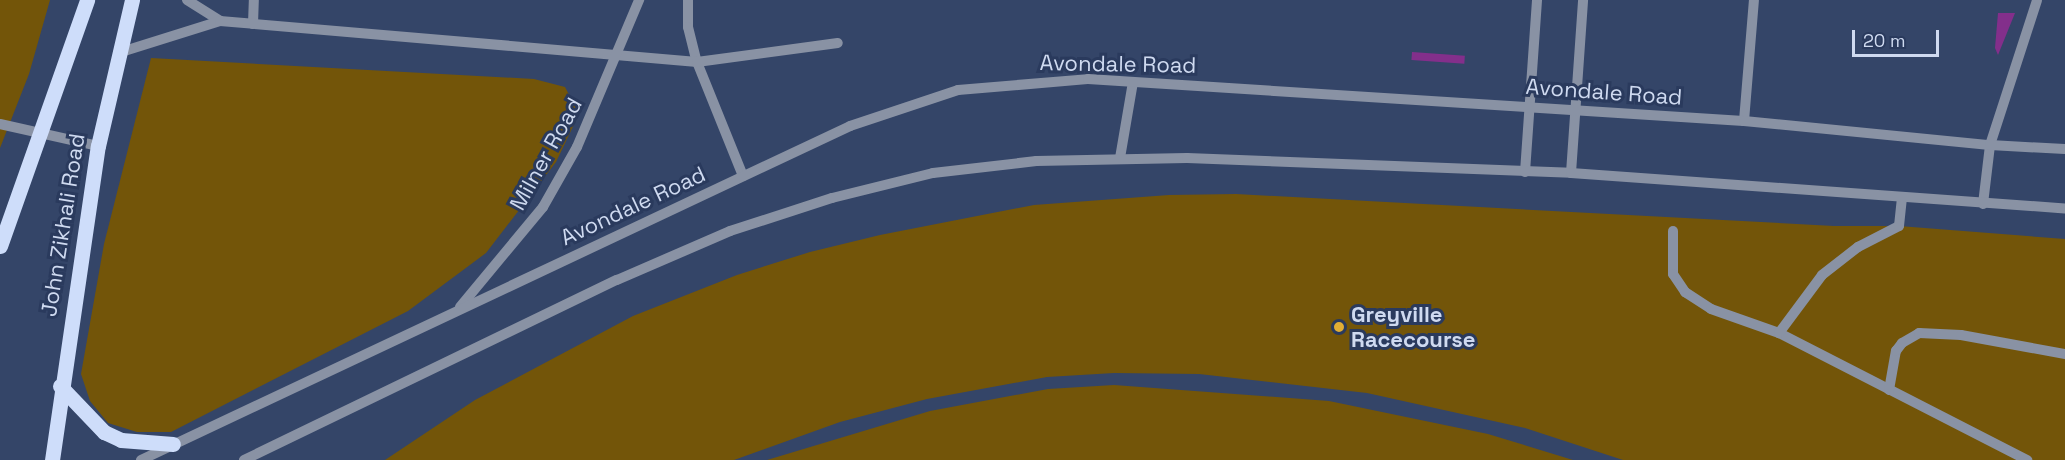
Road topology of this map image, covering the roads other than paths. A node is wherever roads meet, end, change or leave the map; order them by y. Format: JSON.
{"nodes":[{"id":1,"x":87,"y":0,"type":"edge"},
{"id":2,"x":132,"y":0,"type":"edge"},
{"id":3,"x":188,"y":0,"type":"edge"},
{"id":4,"x":254,"y":0,"type":"edge"},
{"id":5,"x":639,"y":0,"type":"edge"},
{"id":6,"x":688,"y":0,"type":"edge"},
{"id":7,"x":1537,"y":0,"type":"edge"},
{"id":8,"x":1583,"y":0,"type":"edge"},
{"id":9,"x":1754,"y":0,"type":"edge"},
{"id":10,"x":2037,"y":0,"type":"edge"},
{"id":11,"x":220,"y":21,"type":"junction"},
{"id":12,"x":253,"y":24,"type":"junction"},
{"id":13,"x":838,"y":43,"type":"dead end"},
{"id":14,"x":118,"y":53,"type":"junction"},
{"id":15,"x":618,"y":56,"type":"junction"},
{"id":16,"x":697,"y":62,"type":"junction"},
{"id":17,"x":1133,"y":82,"type":"junction"},
{"id":18,"x":1531,"y":106,"type":"junction"},
{"id":19,"x":1575,"y":110,"type":"junction"},
{"id":20,"x":1744,"y":121,"type":"junction"},
{"id":21,"x":0,"y":124,"type":"edge"},
{"id":22,"x":41,"y":133,"type":"junction"},
{"id":23,"x":1990,"y":145,"type":"junction"},
{"id":24,"x":98,"y":146,"type":"junction"},
{"id":25,"x":2065,"y":149,"type":"edge"},
{"id":26,"x":1120,"y":158,"type":"junction"},
{"id":27,"x":1525,"y":172,"type":"junction"},
{"id":28,"x":1571,"y":173,"type":"junction"},
{"id":29,"x":743,"y":176,"type":"junction"},
{"id":30,"x":1902,"y":198,"type":"junction"},
{"id":31,"x":1983,"y":204,"type":"junction"},
{"id":32,"x":2065,"y":208,"type":"edge"},
{"id":33,"x":1673,"y":231,"type":"dead end"},
{"id":34,"x":0,"y":246,"type":"edge"},
{"id":35,"x":458,"y":309,"type":"junction"},
{"id":36,"x":1779,"y":333,"type":"junction"},
{"id":37,"x":2065,"y":354,"type":"edge"},
{"id":38,"x":60,"y":386,"type":"junction"},
{"id":39,"x":1889,"y":390,"type":"junction"},
{"id":40,"x":174,"y":444,"type":"junction"},
{"id":41,"x":52,"y":460,"type":"edge"},
{"id":42,"x":141,"y":460,"type":"edge"},
{"id":43,"x":244,"y":460,"type":"edge"},
{"id":44,"x":2027,"y":460,"type":"edge"}],
"edges":[{"from":1,"to":22,"type":"main road","name":"John Zikhali Road"},
{"from":2,"to":14,"type":"main road","name":"John Zikhali Road"},
{"from":3,"to":11,"type":"street"},
{"from":4,"to":12,"type":"street"},
{"from":5,"to":15,"type":"street","name":"Milner Road"},
{"from":6,"to":16,"type":"street"},
{"from":7,"to":18,"type":"street"},
{"from":8,"to":19,"type":"street"},
{"from":9,"to":20,"type":"street"},
{"from":10,"to":23,"type":"street"},
{"from":11,"to":12,"type":"street"},
{"from":11,"to":14,"type":"street"},
{"from":12,"to":15,"type":"street"},
{"from":13,"to":16,"type":"street"},
{"from":14,"to":24,"type":"main road","name":"John Zikhali Road"},
{"from":15,"to":16,"type":"street"},
{"from":15,"to":35,"type":"street","name":"Milner Road"},
{"from":16,"to":29,"type":"street"},
{"from":17,"to":18,"type":"street","name":"Avondale Road"},
{"from":17,"to":26,"type":"street"},
{"from":17,"to":29,"type":"street","name":"Avondale Road"},
{"from":18,"to":19,"type":"street","name":"Avondale Road"},
{"from":18,"to":27,"type":"street"},
{"from":19,"to":20,"type":"street","name":"Avondale Road"},
{"from":19,"to":28,"type":"street"},
{"from":20,"to":23,"type":"street","name":"Avondale Road"},
{"from":21,"to":22,"type":"street"},
{"from":22,"to":24,"type":"street"},
{"from":22,"to":34,"type":"main road","name":"John Zikhali Road"},
{"from":23,"to":25,"type":"street","name":"Avondale Road"},
{"from":23,"to":31,"type":"street"},
{"from":24,"to":38,"type":"main road","name":"John Zikhali Road"},
{"from":26,"to":27,"type":"street"},
{"from":26,"to":43,"type":"street"},
{"from":27,"to":28,"type":"street"},
{"from":28,"to":30,"type":"street"},
{"from":29,"to":35,"type":"street","name":"Avondale Road"},
{"from":30,"to":31,"type":"street"},
{"from":30,"to":36,"type":"street"},
{"from":31,"to":32,"type":"street"},
{"from":33,"to":36,"type":"street"},
{"from":35,"to":40,"type":"street","name":"Avondale Road"},
{"from":36,"to":39,"type":"street"},
{"from":37,"to":39,"type":"street"},
{"from":38,"to":40,"type":"main road"},
{"from":38,"to":41,"type":"main road","name":"John Zikhali Road"},
{"from":39,"to":44,"type":"street"},
{"from":40,"to":42,"type":"street","name":"Avondale Road"}]}
